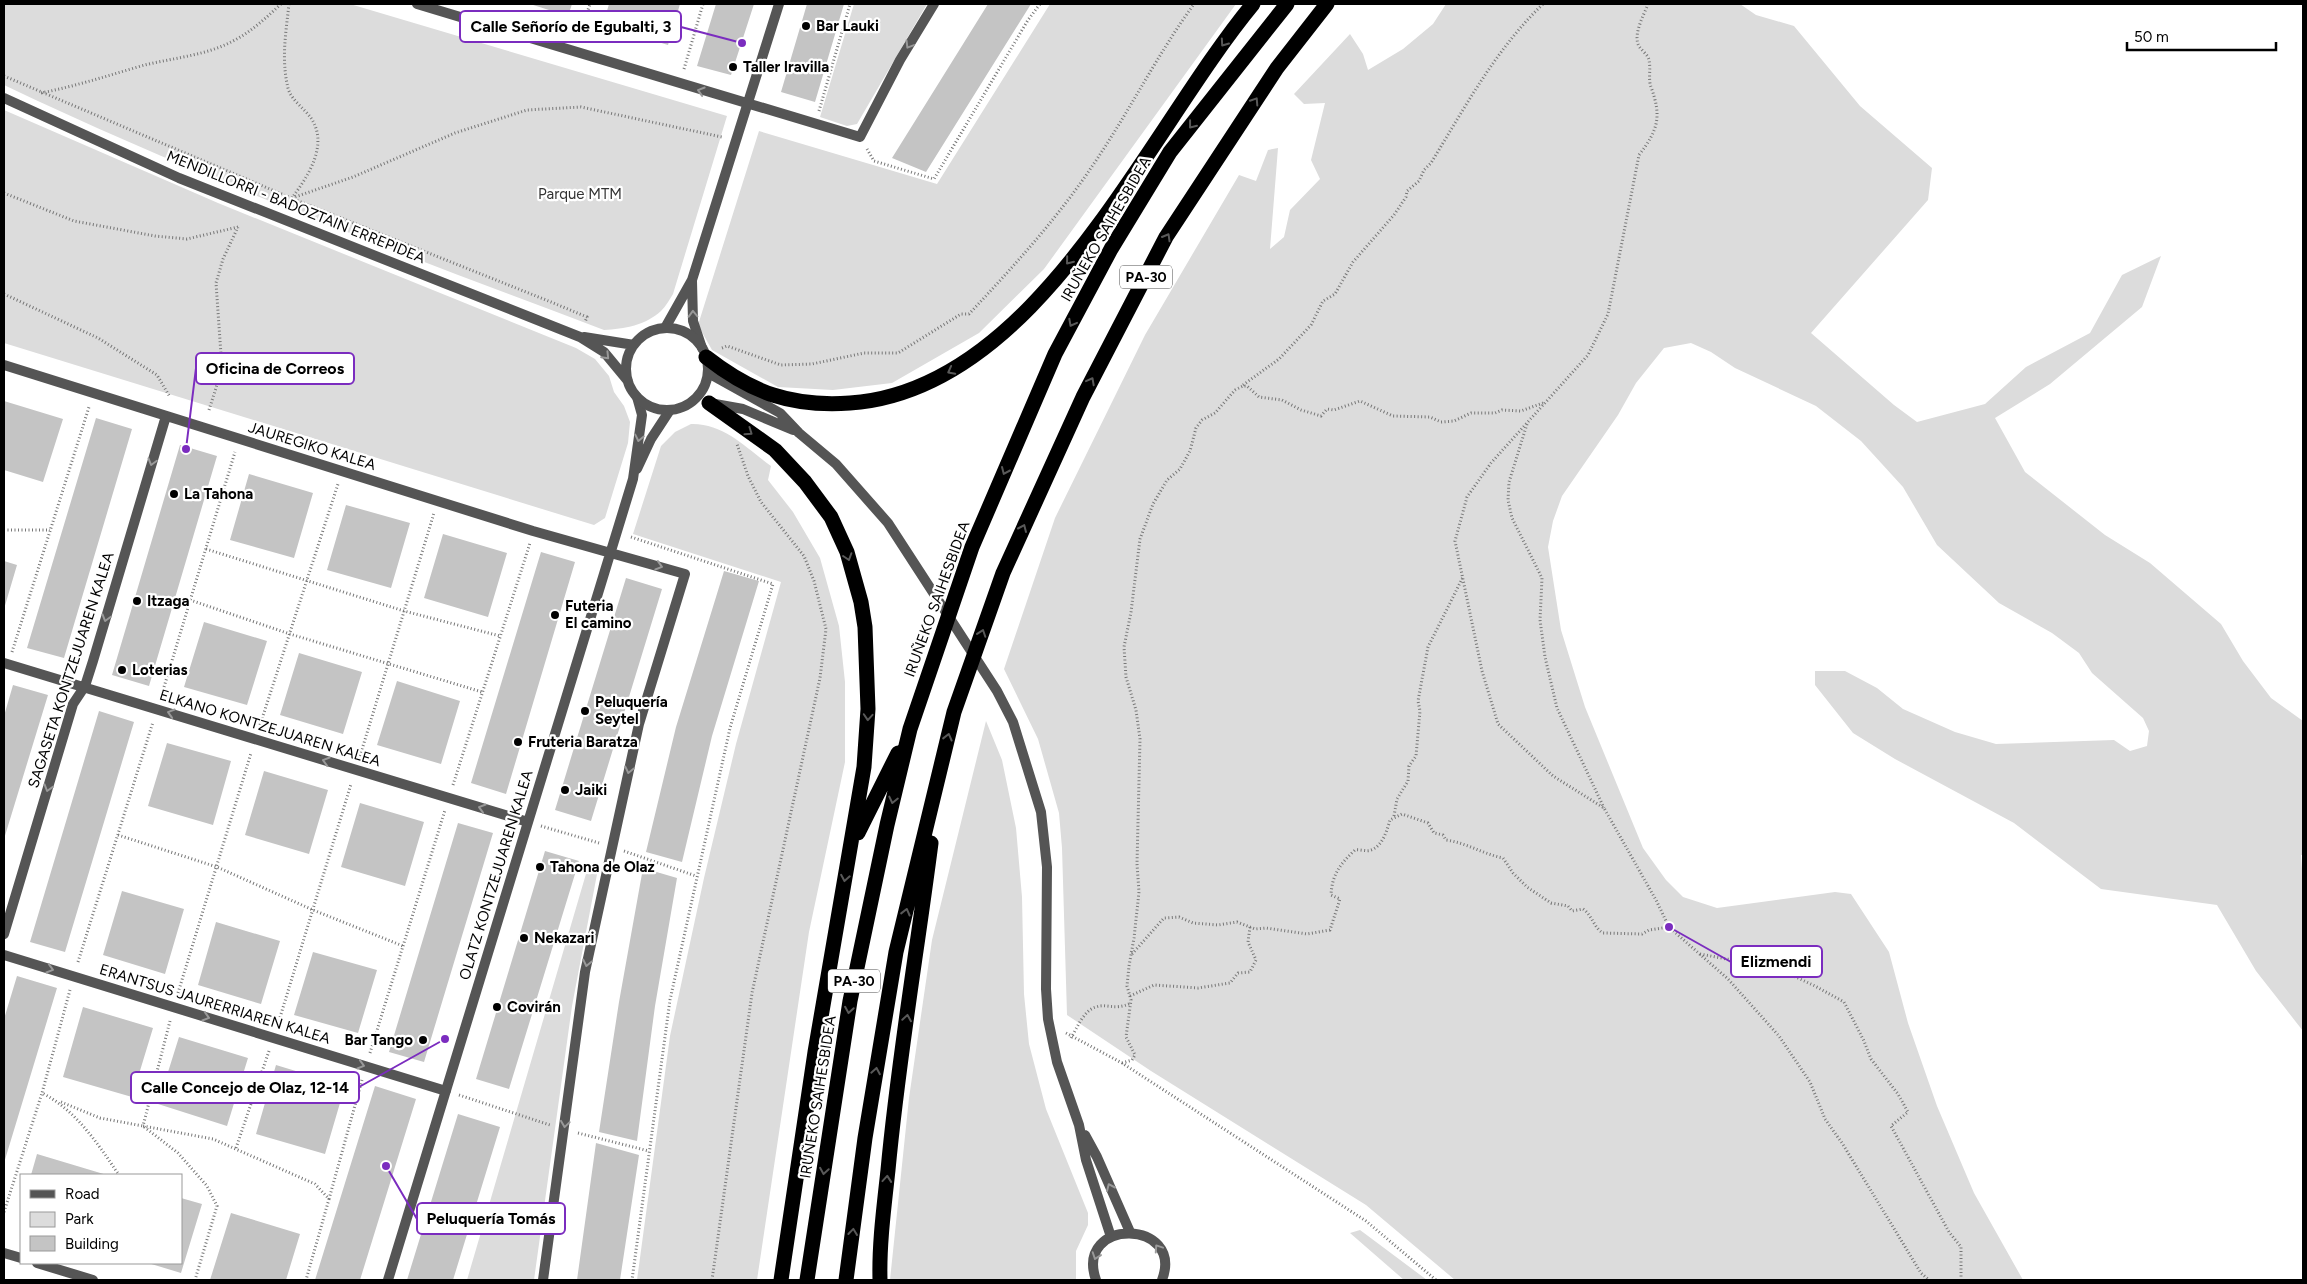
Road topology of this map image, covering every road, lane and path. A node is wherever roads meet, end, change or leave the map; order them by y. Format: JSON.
{"nodes":[{"id":1,"x":281,"y":4,"type":"edge"},
{"id":2,"x":289,"y":4,"type":"edge"},
{"id":3,"x":417,"y":4,"type":"edge"},
{"id":4,"x":590,"y":4,"type":"edge"},
{"id":5,"x":704,"y":4,"type":"edge"},
{"id":6,"x":778,"y":4,"type":"edge"},
{"id":7,"x":850,"y":4,"type":"edge"},
{"id":8,"x":934,"y":4,"type":"edge"},
{"id":9,"x":1040,"y":4,"type":"edge"},
{"id":10,"x":1194,"y":4,"type":"edge"},
{"id":11,"x":1252,"y":4,"type":"edge"},
{"id":12,"x":1287,"y":4,"type":"edge"},
{"id":13,"x":1327,"y":4,"type":"edge"},
{"id":14,"x":1543,"y":4,"type":"edge"},
{"id":15,"x":1648,"y":4,"type":"edge"},
{"id":16,"x":579,"y":36,"type":"dead end"},
{"id":17,"x":4,"y":76,"type":"edge"},
{"id":18,"x":679,"y":84,"type":"junction"},
{"id":19,"x":40,"y":93,"type":"junction"},
{"id":20,"x":4,"y":98,"type":"edge"},
{"id":21,"x":748,"y":105,"type":"junction"},
{"id":22,"x":816,"y":124,"type":"junction"},
{"id":23,"x":722,"y":137,"type":"dead end"},
{"id":24,"x":860,"y":137,"type":"junction"},
{"id":25,"x":4,"y":192,"type":"edge"},
{"id":26,"x":291,"y":198,"type":"junction"},
{"id":27,"x":692,"y":280,"type":"junction"},
{"id":28,"x":4,"y":294,"type":"edge"},
{"id":29,"x":585,"y":322,"type":"dead end"},
{"id":30,"x":665,"y":328,"type":"junction"},
{"id":31,"x":580,"y":337,"type":"junction"},
{"id":32,"x":634,"y":345,"type":"junction"},
{"id":33,"x":704,"y":352,"type":"junction"},
{"id":34,"x":4,"y":364,"type":"edge"},
{"id":35,"x":708,"y":373,"type":"junction"},
{"id":36,"x":628,"y":381,"type":"junction"},
{"id":37,"x":1243,"y":386,"type":"junction"},
{"id":38,"x":94,"y":392,"type":"junction"},
{"id":39,"x":170,"y":397,"type":"dead end"},
{"id":40,"x":637,"y":397,"type":"junction"},
{"id":41,"x":702,"y":402,"type":"junction"},
{"id":42,"x":1545,"y":402,"type":"junction"},
{"id":43,"x":209,"y":410,"type":"dead end"},
{"id":44,"x":670,"y":410,"type":"junction"},
{"id":45,"x":166,"y":416,"type":"junction"},
{"id":46,"x":1528,"y":422,"type":"junction"},
{"id":47,"x":799,"y":433,"type":"junction"},
{"id":48,"x":735,"y":437,"type":"dead end"},
{"id":49,"x":239,"y":439,"type":"junction"},
{"id":50,"x":342,"y":472,"type":"junction"},
{"id":51,"x":633,"y":479,"type":"junction"},
{"id":52,"x":438,"y":501,"type":"junction"},
{"id":53,"x":4,"y":530,"type":"edge"},
{"id":54,"x":50,"y":530,"type":"junction"},
{"id":55,"x":534,"y":531,"type":"junction"},
{"id":56,"x":632,"y":533,"type":"dead end"},
{"id":57,"x":206,"y":549,"type":"junction"},
{"id":58,"x":612,"y":552,"type":"junction"},
{"id":59,"x":1463,"y":576,"type":"junction"},
{"id":60,"x":307,"y":581,"type":"junction"},
{"id":61,"x":190,"y":600,"type":"junction"},
{"id":62,"x":404,"y":611,"type":"junction"},
{"id":63,"x":290,"y":634,"type":"junction"},
{"id":64,"x":500,"y":636,"type":"junction"},
{"id":65,"x":389,"y":662,"type":"junction"},
{"id":66,"x":6,"y":663,"type":"edge"},
{"id":67,"x":85,"y":686,"type":"junction"},
{"id":68,"x":482,"y":692,"type":"junction"},
{"id":69,"x":157,"y":709,"type":"junction"},
{"id":70,"x":910,"y":729,"type":"junction"},
{"id":71,"x":255,"y":739,"type":"junction"},
{"id":72,"x":941,"y":766,"type":"junction"},
{"id":73,"x":356,"y":770,"type":"junction"},
{"id":74,"x":449,"y":798,"type":"junction"},
{"id":75,"x":1604,"y":808,"type":"junction"},
{"id":76,"x":1394,"y":816,"type":"junction"},
{"id":77,"x":528,"y":822,"type":"junction"},
{"id":78,"x":118,"y":835,"type":"junction"},
{"id":79,"x":850,"y":848,"type":"junction"},
{"id":80,"x":216,"y":867,"type":"junction"},
{"id":81,"x":313,"y":910,"type":"junction"},
{"id":82,"x":1250,"y":927,"type":"junction"},
{"id":83,"x":1669,"y":927,"type":"junction"},
{"id":84,"x":4,"y":934,"type":"edge"},
{"id":85,"x":403,"y":946,"type":"junction"},
{"id":86,"x":1131,"y":954,"type":"junction"},
{"id":87,"x":1700,"y":954,"type":"junction"},
{"id":88,"x":4,"y":955,"type":"edge"},
{"id":89,"x":74,"y":976,"type":"junction"},
{"id":90,"x":1130,"y":996,"type":"junction"},
{"id":91,"x":1131,"y":1003,"type":"junction"},
{"id":92,"x":174,"y":1007,"type":"junction"},
{"id":93,"x":1048,"y":1019,"type":"junction"},
{"id":94,"x":273,"y":1038,"type":"junction"},
{"id":95,"x":1071,"y":1038,"type":"junction"},
{"id":96,"x":1122,"y":1063,"type":"junction"},
{"id":97,"x":366,"y":1066,"type":"junction"},
{"id":98,"x":446,"y":1091,"type":"junction"},
{"id":99,"x":42,"y":1093,"type":"junction"},
{"id":100,"x":57,"y":1101,"type":"junction"},
{"id":101,"x":1079,"y":1125,"type":"junction"},
{"id":102,"x":143,"y":1126,"type":"junction"},
{"id":103,"x":564,"y":1129,"type":"junction"},
{"id":104,"x":236,"y":1148,"type":"junction"},
{"id":105,"x":649,"y":1151,"type":"junction"},
{"id":106,"x":118,"y":1174,"type":"edge"},
{"id":107,"x":329,"y":1199,"type":"junction"},
{"id":108,"x":4,"y":1212,"type":"edge"},
{"id":109,"x":1130,"y":1232,"type":"junction"},
{"id":110,"x":1110,"y":1237,"type":"junction"},
{"id":111,"x":4,"y":1252,"type":"edge"},
{"id":112,"x":20,"y":1258,"type":"edge"},
{"id":113,"x":40,"y":1264,"type":"edge"},
{"id":114,"x":1165,"y":1278,"type":"edge"},
{"id":115,"x":93,"y":1280,"type":"edge"},
{"id":116,"x":195,"y":1280,"type":"edge"},
{"id":117,"x":306,"y":1280,"type":"edge"},
{"id":118,"x":388,"y":1280,"type":"edge"},
{"id":119,"x":543,"y":1280,"type":"edge"},
{"id":120,"x":632,"y":1280,"type":"edge"},
{"id":121,"x":712,"y":1280,"type":"edge"},
{"id":122,"x":781,"y":1280,"type":"edge"},
{"id":123,"x":807,"y":1280,"type":"edge"},
{"id":124,"x":846,"y":1280,"type":"edge"},
{"id":125,"x":880,"y":1280,"type":"edge"},
{"id":126,"x":1096,"y":1280,"type":"edge"},
{"id":127,"x":1436,"y":1280,"type":"edge"},
{"id":128,"x":1928,"y":1280,"type":"edge"},
{"id":129,"x":1961,"y":1280,"type":"edge"}],
"edges":[{"from":1,"to":19,"type":"path"},
{"from":2,"to":26,"type":"path"},
{"from":3,"to":18,"type":"street"},
{"from":4,"to":16,"type":"path"},
{"from":5,"to":18,"type":"path"},
{"from":6,"to":21,"type":"street"},
{"from":7,"to":22,"type":"path"},
{"from":8,"to":24,"type":"street","one_way":true},
{"from":9,"to":24,"type":"path"},
{"from":10,"to":33,"type":"path"},
{"from":11,"to":33,"type":"highway","one_way":true},
{"from":12,"to":70,"type":"highway","name":"IRUÑEKO SAIHESBIDEA","number":"PA-30","one_way":true},
{"from":72,"to":13,"type":"highway","number":"PA-30","one_way":true},
{"from":14,"to":37,"type":"path"},
{"from":15,"to":42,"type":"path"},
{"from":17,"to":19,"type":"path"},
{"from":21,"to":18,"type":"street","one_way":true},
{"from":19,"to":26,"type":"path"},
{"from":20,"to":31,"type":"street","name":"MENDILLORRI - BADOZTAIN ERREPIDEA"},
{"from":21,"to":22,"type":"street"},
{"from":21,"to":27,"type":"street"},
{"from":22,"to":24,"type":"street"},
{"from":23,"to":26,"type":"path"},
{"from":25,"to":43,"type":"path"},
{"from":26,"to":29,"type":"path"},
{"from":27,"to":30,"type":"street"},
{"from":33,"to":27,"type":"street","one_way":true},
{"from":28,"to":39,"type":"path"},
{"from":30,"to":32,"type":"street"},
{"from":30,"to":33,"type":"street"},
{"from":31,"to":32,"type":"street","name":"MENDILLORRI - BADOZTAIN ERREPIDEA"},
{"from":31,"to":36,"type":"street","name":"MENDILLORRI - BADOZTAIN ERREPIDEA","one_way":true},
{"from":32,"to":36,"type":"street"},
{"from":33,"to":35,"type":"street"},
{"from":34,"to":38,"type":"street","name":"JAUREGIKO KALEA"},
{"from":35,"to":41,"type":"street"},
{"from":35,"to":47,"type":"street"},
{"from":36,"to":40,"type":"street"},
{"from":37,"to":42,"type":"path"},
{"from":37,"to":86,"type":"path"},
{"from":38,"to":45,"type":"street","name":"JAUREGIKO KALEA"},
{"from":38,"to":54,"type":"path"},
{"from":40,"to":44,"type":"street"},
{"from":40,"to":51,"type":"street","name":"OLATZ KONTZEJUAREN KALEA","one_way":true},
{"from":41,"to":44,"type":"street"},
{"from":41,"to":47,"type":"street"},
{"from":41,"to":79,"type":"highway","one_way":true},
{"from":42,"to":46,"type":"path"},
{"from":44,"to":51,"type":"street","name":"OLATZ KONTZEJUAREN KALEA"},
{"from":45,"to":49,"type":"street","name":"JAUREGIKO KALEA"},
{"from":45,"to":67,"type":"street","name":"SAGASETA KONTZEJUAREN KALEA","one_way":true},
{"from":46,"to":59,"type":"path"},
{"from":46,"to":75,"type":"path"},
{"from":47,"to":93,"type":"street"},
{"from":48,"to":121,"type":"path"},
{"from":49,"to":50,"type":"street","name":"JAUREGIKO KALEA"},
{"from":49,"to":57,"type":"path"},
{"from":50,"to":52,"type":"street","name":"JAUREGIKO KALEA"},
{"from":50,"to":60,"type":"path"},
{"from":51,"to":58,"type":"street","name":"OLATZ KONTZEJUAREN KALEA"},
{"from":52,"to":55,"type":"street","name":"JAUREGIKO KALEA"},
{"from":52,"to":62,"type":"path"},
{"from":53,"to":54,"type":"path"},
{"from":54,"to":66,"type":"path"},
{"from":55,"to":58,"type":"street","name":"JAUREGIKO KALEA"},
{"from":55,"to":64,"type":"path"},
{"from":56,"to":105,"type":"path"},
{"from":57,"to":60,"type":"path"},
{"from":57,"to":61,"type":"path"},
{"from":58,"to":77,"type":"street","name":"OLATZ KONTZEJUAREN KALEA"},
{"from":58,"to":103,"type":"street","name":"JAUREGIKO KALEA","one_way":true},
{"from":59,"to":75,"type":"path"},
{"from":59,"to":76,"type":"path"},
{"from":60,"to":62,"type":"path"},
{"from":60,"to":63,"type":"path"},
{"from":61,"to":63,"type":"path"},
{"from":61,"to":69,"type":"path"},
{"from":62,"to":64,"type":"path"},
{"from":62,"to":65,"type":"path"},
{"from":63,"to":65,"type":"path"},
{"from":63,"to":71,"type":"path"},
{"from":64,"to":68,"type":"path"},
{"from":65,"to":68,"type":"path"},
{"from":65,"to":73,"type":"path"},
{"from":66,"to":67,"type":"street","name":"ELKANO KONTZEJUAREN KALEA"},
{"from":67,"to":69,"type":"street","name":"ELKANO KONTZEJUAREN KALEA"},
{"from":67,"to":84,"type":"street","name":"SAGASETA KONTZEJUAREN KALEA","one_way":true},
{"from":68,"to":74,"type":"path"},
{"from":71,"to":69,"type":"street","name":"ELKANO KONTZEJUAREN KALEA","one_way":true},
{"from":69,"to":78,"type":"path"},
{"from":70,"to":79,"type":"highway"},
{"from":70,"to":123,"type":"highway","name":"IRUÑEKO SAIHESBIDEA","number":"PA-30","one_way":true},
{"from":73,"to":71,"type":"street","name":"ELKANO KONTZEJUAREN KALEA","one_way":true},
{"from":71,"to":80,"type":"path"},
{"from":124,"to":72,"type":"highway","number":"PA-30","one_way":true},
{"from":125,"to":72,"type":"highway","one_way":true},
{"from":73,"to":74,"type":"street","name":"ELKANO KONTZEJUAREN KALEA"},
{"from":73,"to":81,"type":"path"},
{"from":77,"to":74,"type":"street","name":"ELKANO KONTZEJUAREN KALEA","one_way":true},
{"from":74,"to":85,"type":"path"},
{"from":75,"to":83,"type":"path"},
{"from":76,"to":82,"type":"path"},
{"from":76,"to":83,"type":"path"},
{"from":77,"to":98,"type":"street","name":"OLATZ KONTZEJUAREN KALEA"},
{"from":78,"to":80,"type":"path"},
{"from":78,"to":89,"type":"path"},
{"from":79,"to":122,"type":"highway","one_way":true},
{"from":80,"to":81,"type":"path"},
{"from":80,"to":92,"type":"path"},
{"from":81,"to":85,"type":"path"},
{"from":81,"to":94,"type":"path"},
{"from":82,"to":86,"type":"path"},
{"from":82,"to":90,"type":"path"},
{"from":83,"to":87,"type":"path"},
{"from":85,"to":97,"type":"path"},
{"from":86,"to":90,"type":"path"},
{"from":87,"to":128,"type":"path"},
{"from":87,"to":129,"type":"path"},
{"from":88,"to":89,"type":"street","name":"ERANTSUS JAURERRIAREN KALEA","one_way":true},
{"from":89,"to":92,"type":"street","name":"ERANTSUS JAURERRIAREN KALEA"},
{"from":89,"to":99,"type":"path"},
{"from":90,"to":91,"type":"path"},
{"from":91,"to":95,"type":"path"},
{"from":91,"to":96,"type":"path"},
{"from":92,"to":94,"type":"street","name":"ERANTSUS JAURERRIAREN KALEA","one_way":true},
{"from":92,"to":102,"type":"path"},
{"from":93,"to":95,"type":"path"},
{"from":93,"to":101,"type":"street"},
{"from":94,"to":97,"type":"street","name":"ERANTSUS JAURERRIAREN KALEA","one_way":true},
{"from":94,"to":104,"type":"path"},
{"from":95,"to":96,"type":"path"},
{"from":96,"to":127,"type":"path"},
{"from":97,"to":98,"type":"street","name":"ERANTSUS JAURERRIAREN KALEA"},
{"from":97,"to":107,"type":"path"},
{"from":98,"to":103,"type":"path"},
{"from":98,"to":118,"type":"street","name":"OLATZ KONTZEJUAREN KALEA"},
{"from":99,"to":100,"type":"path"},
{"from":99,"to":108,"type":"path"},
{"from":100,"to":102,"type":"path"},
{"from":100,"to":106,"type":"path"},
{"from":109,"to":101,"type":"street","one_way":true},
{"from":101,"to":110,"type":"street"},
{"from":102,"to":104,"type":"path"},
{"from":102,"to":116,"type":"path"},
{"from":103,"to":105,"type":"path"},
{"from":103,"to":119,"type":"street"},
{"from":104,"to":107,"type":"path"},
{"from":105,"to":120,"type":"path"},
{"from":107,"to":117,"type":"path"},
{"from":109,"to":110,"type":"street"},
{"from":114,"to":109,"type":"street","one_way":true},
{"from":110,"to":126,"type":"street","one_way":true},
{"from":111,"to":112,"type":"street"},
{"from":113,"to":115,"type":"street"}]}
